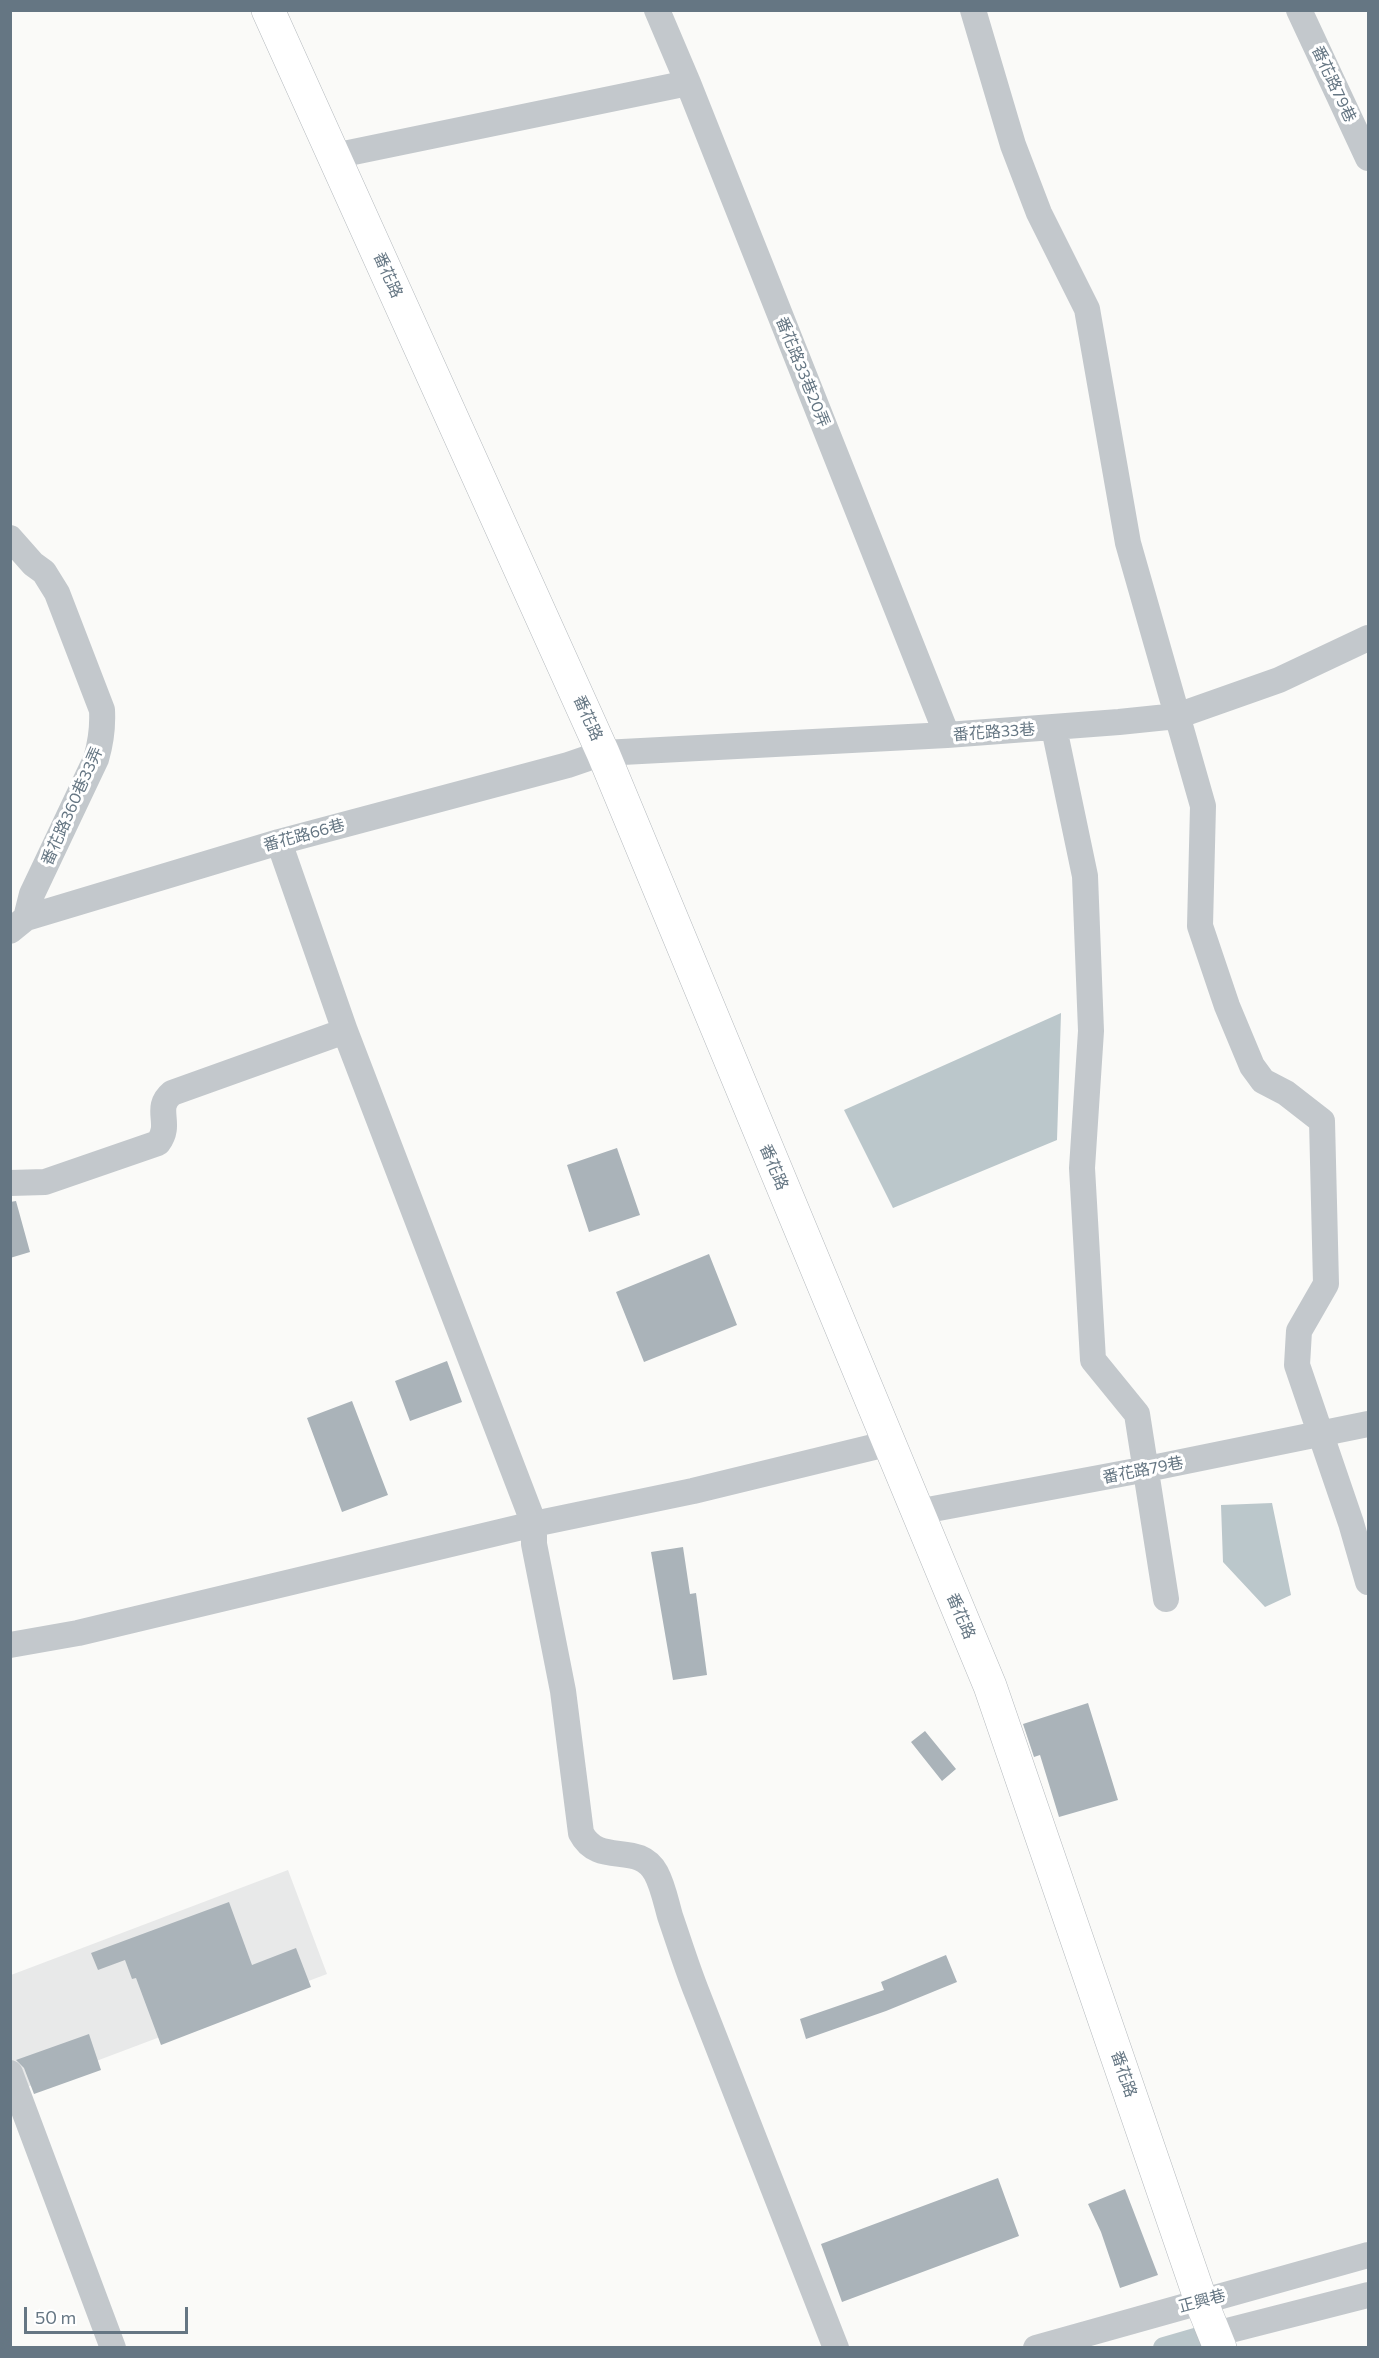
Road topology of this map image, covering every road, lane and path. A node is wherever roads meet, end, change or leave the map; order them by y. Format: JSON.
{"nodes":[{"id":1,"x":268,"y":10,"type":"edge"},
{"id":2,"x":657,"y":10,"type":"edge"},
{"id":3,"x":973,"y":10,"type":"edge"},
{"id":4,"x":1299,"y":10,"type":"edge"},
{"id":5,"x":688,"y":83,"type":"junction"},
{"id":6,"x":334,"y":156,"type":"junction"},
{"id":7,"x":1368,"y":158,"type":"edge"},
{"id":8,"x":10,"y":538,"type":"edge"},
{"id":9,"x":1368,"y":638,"type":"edge"},
{"id":10,"x":1177,"y":716,"type":"junction"},
{"id":11,"x":1054,"y":728,"type":"junction"},
{"id":12,"x":947,"y":735,"type":"junction"},
{"id":13,"x":603,"y":753,"type":"junction"},
{"id":14,"x":279,"y":842,"type":"junction"},
{"id":15,"x":18,"y":925,"type":"edge"},
{"id":16,"x":345,"y":1031,"type":"junction"},
{"id":17,"x":10,"y":1182,"type":"edge"},
{"id":18,"x":1368,"y":1424,"type":"edge"},
{"id":19,"x":1319,"y":1435,"type":"junction"},
{"id":20,"x":890,"y":1443,"type":"junction"},
{"id":21,"x":1147,"y":1470,"type":"junction"},
{"id":22,"x":917,"y":1512,"type":"junction"},
{"id":23,"x":534,"y":1524,"type":"junction"},
{"id":24,"x":1368,"y":1582,"type":"edge"},
{"id":25,"x":1166,"y":1599,"type":"dead end"},
{"id":26,"x":10,"y":1645,"type":"edge"},
{"id":27,"x":10,"y":2073,"type":"edge"},
{"id":28,"x":1368,"y":2255,"type":"edge"},
{"id":29,"x":1368,"y":2295,"type":"edge"},
{"id":30,"x":1201,"y":2301,"type":"junction"},
{"id":31,"x":1218,"y":2341,"type":"edge"},
{"id":32,"x":113,"y":2348,"type":"edge"},
{"id":33,"x":836,"y":2348,"type":"edge"},
{"id":34,"x":1036,"y":2348,"type":"edge"}],
"edges":[{"from":1,"to":6,"type":"main road","name":"番花路"},
{"from":2,"to":5,"type":"street","name":"番花路33巷20弄"},
{"from":3,"to":10,"type":"street"},
{"from":4,"to":7,"type":"street","name":"番花路79巷"},
{"from":5,"to":6,"type":"street"},
{"from":5,"to":12,"type":"street","name":"番花路33巷20弄"},
{"from":6,"to":13,"type":"main road","name":"番花路"},
{"from":8,"to":15,"type":"street","name":"番花路360巷33弄"},
{"from":9,"to":10,"type":"street","name":"番花路33巷"},
{"from":10,"to":11,"type":"street","name":"番花路33巷"},
{"from":10,"to":19,"type":"street"},
{"from":11,"to":12,"type":"street","name":"番花路33巷"},
{"from":11,"to":21,"type":"street"},
{"from":12,"to":13,"type":"street","name":"番花路33巷"},
{"from":13,"to":14,"type":"street","name":"番花路66巷"},
{"from":13,"to":20,"type":"main road","name":"番花路"},
{"from":14,"to":15,"type":"street","name":"番花路66巷"},
{"from":14,"to":16,"type":"street"},
{"from":16,"to":17,"type":"street"},
{"from":16,"to":23,"type":"street"},
{"from":18,"to":19,"type":"street","name":"番花路79巷"},
{"from":19,"to":21,"type":"street","name":"番花路79巷"},
{"from":19,"to":24,"type":"street"},
{"from":20,"to":22,"type":"main road","name":"番花路"},
{"from":20,"to":23,"type":"street"},
{"from":21,"to":22,"type":"street","name":"番花路79巷"},
{"from":21,"to":25,"type":"street"},
{"from":22,"to":30,"type":"main road","name":"番花路"},
{"from":23,"to":26,"type":"street"},
{"from":23,"to":33,"type":"street"},
{"from":27,"to":32,"type":"street"},
{"from":28,"to":30,"type":"street","name":"正興巷"},
{"from":29,"to":31,"type":"street"},
{"from":30,"to":31,"type":"main road","name":"番花路"},
{"from":30,"to":34,"type":"street","name":"正興巷"}]}
